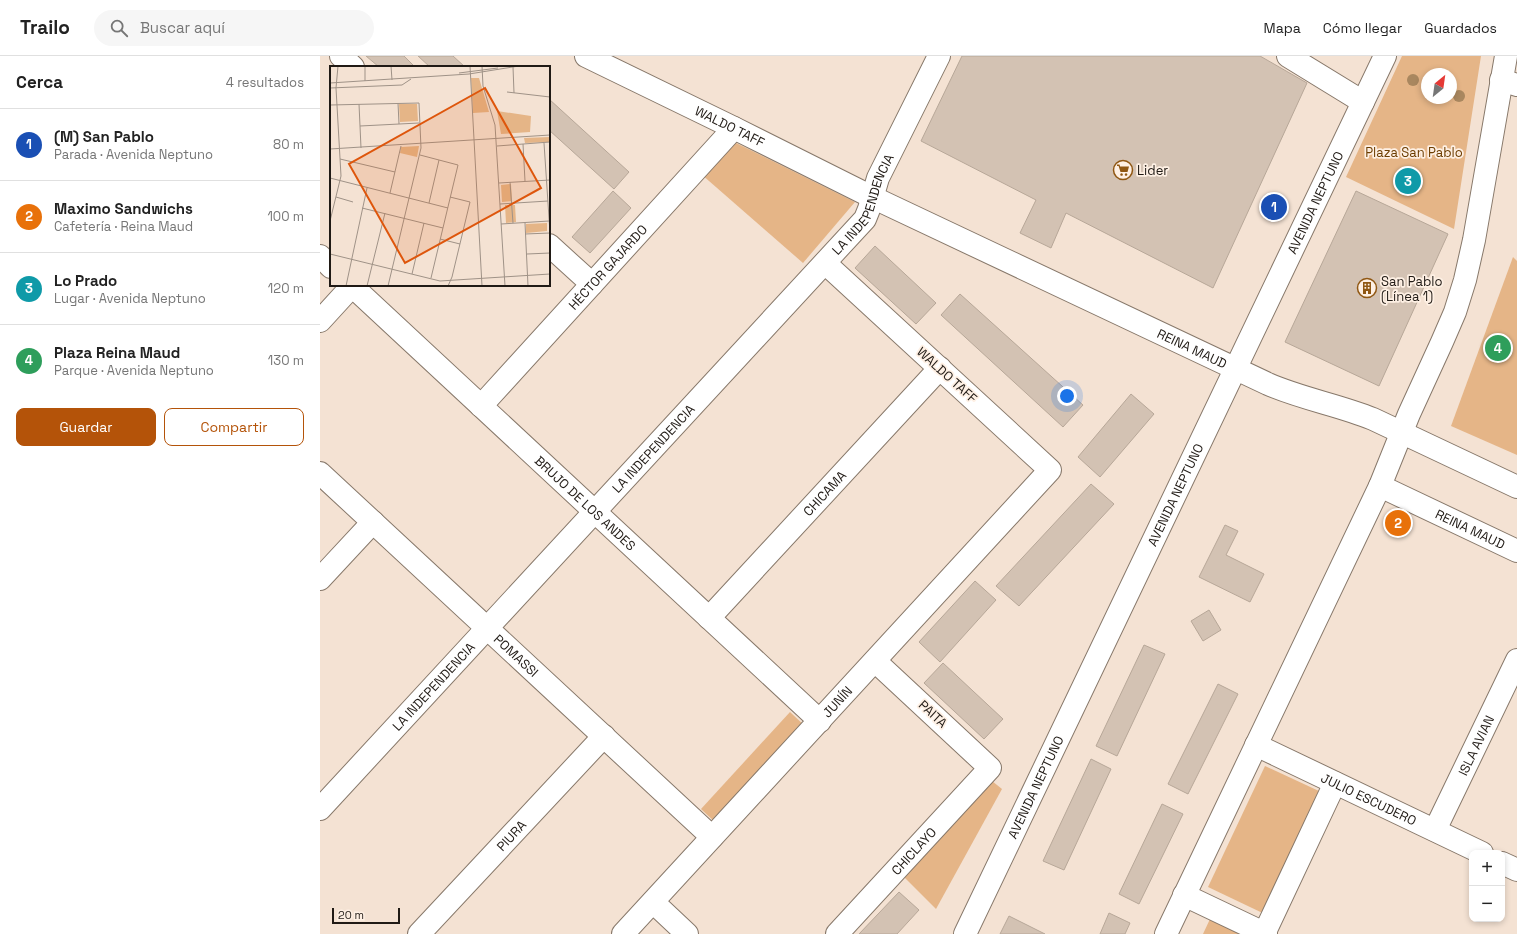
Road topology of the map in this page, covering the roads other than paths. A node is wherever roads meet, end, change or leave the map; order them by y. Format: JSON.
{"nodes":[{"id":1,"x":341,"y":56,"type":"edge"},
{"id":2,"x":586,"y":56,"type":"edge"},
{"id":3,"x":939,"y":56,"type":"edge"},
{"id":4,"x":1288,"y":56,"type":"edge"},
{"id":5,"x":1506,"y":56,"type":"edge"},
{"id":6,"x":1378,"y":61,"type":"edge"},
{"id":7,"x":352,"y":66,"type":"edge"},
{"id":8,"x":1509,"y":82,"type":"edge"},
{"id":9,"x":1363,"y":102,"type":"junction"},
{"id":10,"x":734,"y":128,"type":"junction"},
{"id":11,"x":872,"y":197,"type":"junction"},
{"id":12,"x":550,"y":246,"type":"edge"},
{"id":13,"x":320,"y":256,"type":"edge"},
{"id":14,"x":825,"y":264,"type":"junction"},
{"id":15,"x":330,"y":266,"type":"edge"},
{"id":16,"x":592,"y":284,"type":"junction"},
{"id":17,"x":352,"y":286,"type":"edge"},
{"id":18,"x":320,"y":321,"type":"edge"},
{"id":19,"x":940,"y":368,"type":"junction"},
{"id":20,"x":1236,"y":368,"type":"junction"},
{"id":21,"x":482,"y":406,"type":"junction"},
{"id":22,"x":1402,"y":432,"type":"junction"},
{"id":23,"x":1050,"y":470,"type":"joint"},
{"id":24,"x":320,"y":473,"type":"edge"},
{"id":25,"x":1380,"y":486,"type":"junction"},
{"id":26,"x":1517,"y":488,"type":"edge"},
{"id":27,"x":595,"y":512,"type":"junction"},
{"id":28,"x":373,"y":522,"type":"junction"},
{"id":29,"x":1517,"y":551,"type":"edge"},
{"id":30,"x":320,"y":579,"type":"edge"},
{"id":31,"x":709,"y":618,"type":"junction"},
{"id":32,"x":487,"y":628,"type":"junction"},
{"id":33,"x":1517,"y":660,"type":"edge"},
{"id":34,"x":875,"y":661,"type":"junction"},
{"id":35,"x":820,"y":721,"type":"junction"},
{"id":36,"x":604,"y":736,"type":"junction"},
{"id":37,"x":1256,"y":745,"type":"junction"},
{"id":38,"x":990,"y":768,"type":"joint"},
{"id":39,"x":1335,"y":783,"type":"junction"},
{"id":40,"x":320,"y":810,"type":"edge"},
{"id":41,"x":1434,"y":830,"type":"junction"},
{"id":42,"x":712,"y":837,"type":"junction"},
{"id":43,"x":1476,"y":850,"type":"edge"},
{"id":44,"x":1505,"y":864,"type":"edge"},
{"id":45,"x":1517,"y":870,"type":"edge"},
{"id":46,"x":1184,"y":895,"type":"junction"},
{"id":47,"x":652,"y":902,"type":"junction"},
{"id":48,"x":419,"y":934,"type":"edge"},
{"id":49,"x":623,"y":934,"type":"edge"},
{"id":50,"x":687,"y":934,"type":"edge"},
{"id":51,"x":837,"y":934,"type":"edge"},
{"id":52,"x":965,"y":934,"type":"edge"},
{"id":53,"x":1166,"y":934,"type":"edge"},
{"id":54,"x":1265,"y":934,"type":"edge"}],
"edges":[{"from":1,"to":7,"type":"street"},
{"from":2,"to":10,"type":"street","name":"WALDO TAFF"},
{"from":3,"to":11,"type":"street","name":"LA INDEPENDENCIA"},
{"from":4,"to":9,"type":"street"},
{"from":5,"to":8,"type":"street"},
{"from":6,"to":9,"type":"street","name":"AVENIDA NEPTUNO"},
{"from":8,"to":22,"type":"street"},
{"from":9,"to":20,"type":"street","name":"AVENIDA NEPTUNO"},
{"from":10,"to":11,"type":"street","name":"WALDO TAFF"},
{"from":10,"to":16,"type":"street","name":"HÉCTOR GAJARDO"},
{"from":11,"to":14,"type":"street","name":"LA INDEPENDENCIA"},
{"from":11,"to":20,"type":"street","name":"REINA MAUD"},
{"from":12,"to":16,"type":"street"},
{"from":13,"to":15,"type":"street"},
{"from":14,"to":19,"type":"street","name":"WALDO TAFF"},
{"from":14,"to":27,"type":"street","name":"LA INDEPENDENCIA"},
{"from":16,"to":21,"type":"street","name":"HÉCTOR GAJARDO"},
{"from":17,"to":18,"type":"street"},
{"from":17,"to":21,"type":"street","name":"BRUJO DE LOS ANDES"},
{"from":19,"to":23,"type":"street","name":"WALDO TAFF"},
{"from":19,"to":31,"type":"street","name":"CHICAMA"},
{"from":20,"to":22,"type":"street","name":"REINA MAUD"},
{"from":20,"to":52,"type":"street","name":"AVENIDA NEPTUNO"},
{"from":21,"to":27,"type":"street","name":"BRUJO DE LOS ANDES"},
{"from":22,"to":25,"type":"street"},
{"from":22,"to":26,"type":"street","name":"REINA MAUD"},
{"from":23,"to":34,"type":"street","name":"JUNÍN"},
{"from":24,"to":28,"type":"street","name":"POMASSI"},
{"from":25,"to":29,"type":"street","name":"REINA MAUD"},
{"from":25,"to":37,"type":"street"},
{"from":27,"to":31,"type":"street","name":"BRUJO DE LOS ANDES"},
{"from":27,"to":32,"type":"street","name":"LA INDEPENDENCIA"},
{"from":28,"to":30,"type":"street"},
{"from":28,"to":32,"type":"street","name":"POMASSI"},
{"from":31,"to":35,"type":"street","name":"BRUJO DE LOS ANDES"},
{"from":32,"to":36,"type":"street","name":"POMASSI"},
{"from":32,"to":40,"type":"street","name":"LA INDEPENDENCIA"},
{"from":33,"to":41,"type":"street","name":"ISLA AVIAN"},
{"from":34,"to":35,"type":"street","name":"JUNÍN"},
{"from":34,"to":38,"type":"street","name":"PAITA"},
{"from":35,"to":42,"type":"street","name":"JUNÍN"},
{"from":36,"to":42,"type":"street","name":"POMASSI"},
{"from":36,"to":48,"type":"street","name":"PIURA"},
{"from":37,"to":39,"type":"street","name":"JULIO ESCUDERO"},
{"from":37,"to":46,"type":"street"},
{"from":38,"to":51,"type":"street","name":"CHICLAYO"},
{"from":39,"to":41,"type":"street","name":"JULIO ESCUDERO"},
{"from":39,"to":54,"type":"street"},
{"from":41,"to":43,"type":"street","name":"JULIO ESCUDERO"},
{"from":42,"to":47,"type":"street","name":"JUNÍN"},
{"from":44,"to":45,"type":"street"},
{"from":46,"to":53,"type":"street"},
{"from":46,"to":54,"type":"street"},
{"from":47,"to":49,"type":"street","name":"JUNÍN"},
{"from":47,"to":50,"type":"street"}]}
